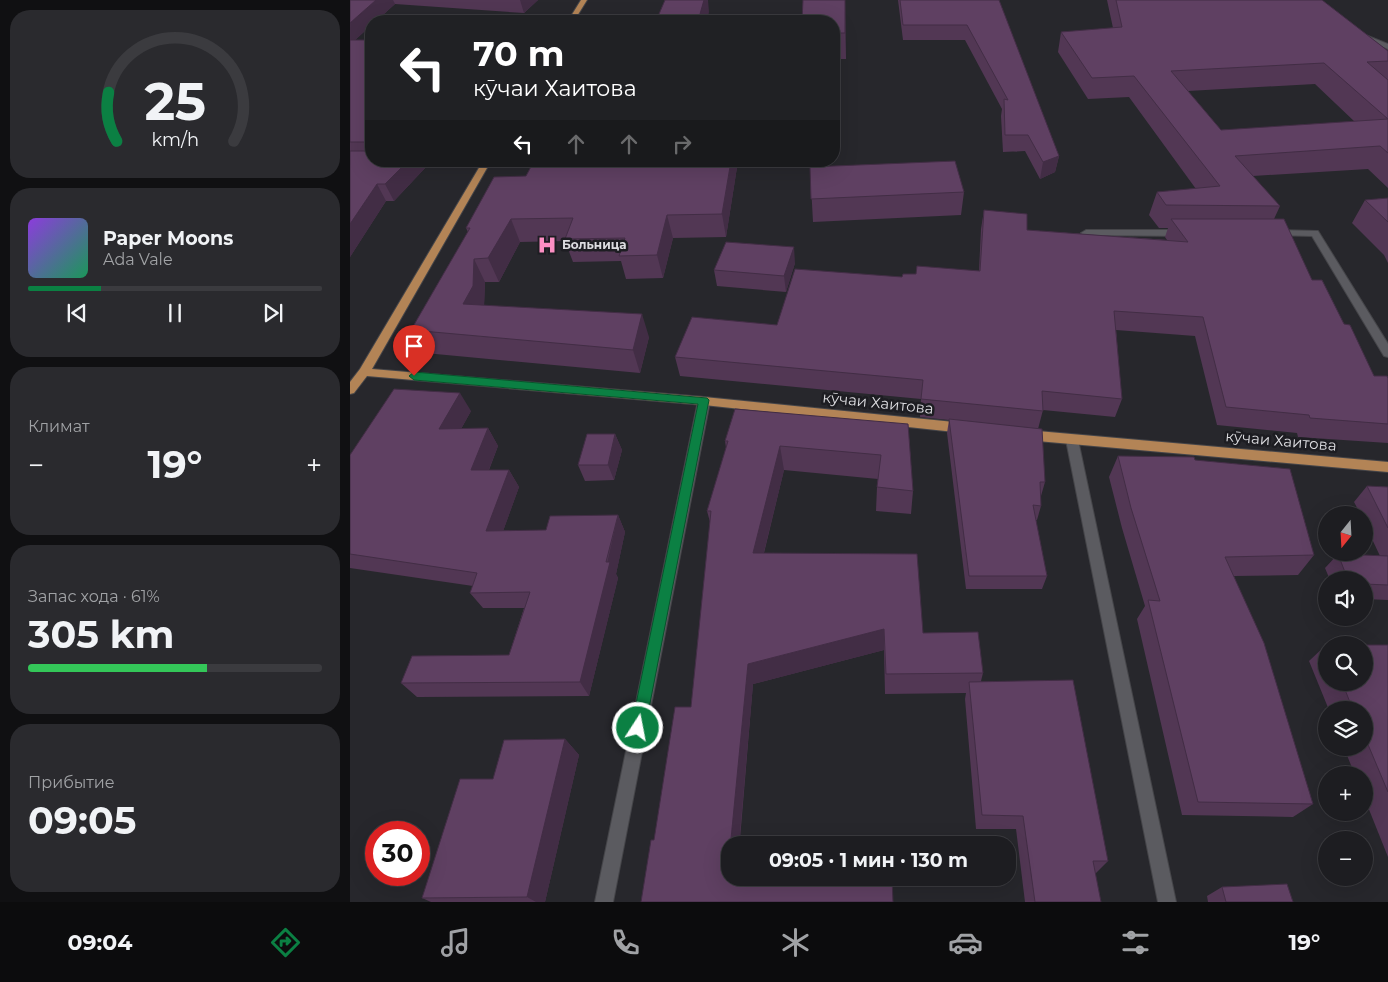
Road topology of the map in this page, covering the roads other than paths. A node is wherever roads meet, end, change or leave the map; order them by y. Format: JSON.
{"nodes":[{"id":1,"x":584,"y":0,"type":"edge"},
{"id":2,"x":575,"y":15,"type":"edge"},
{"id":3,"x":1355,"y":32,"type":"edge"},
{"id":4,"x":1388,"y":47,"type":"edge"},
{"id":5,"x":484,"y":167,"type":"edge"},
{"id":6,"x":1086,"y":233,"type":"edge"},
{"id":7,"x":1195,"y":233,"type":"edge"},
{"id":8,"x":1265,"y":233,"type":"edge"},
{"id":9,"x":1388,"y":353,"type":"edge"},
{"id":10,"x":364,"y":372,"type":"junction"},
{"id":11,"x":350,"y":390,"type":"edge"},
{"id":12,"x":704,"y":400,"type":"junction"},
{"id":13,"x":975,"y":429,"type":"edge"},
{"id":14,"x":1014,"y":434,"type":"edge"},
{"id":15,"x":1072,"y":440,"type":"junction"},
{"id":16,"x":1388,"y":467,"type":"edge"},
{"id":17,"x":604,"y":902,"type":"edge"},
{"id":18,"x":1166,"y":902,"type":"edge"}],
"edges":[{"from":1,"to":2,"type":"main road"},
{"from":3,"to":4,"type":"street"},
{"from":5,"to":10,"type":"main road"},
{"from":6,"to":7,"type":"street"},
{"from":8,"to":9,"type":"street"},
{"from":10,"to":11,"type":"main road"},
{"from":10,"to":12,"type":"main road","name":"кӯчаи Хаитова"},
{"from":12,"to":13,"type":"main road","name":"кӯчаи Хаитова"},
{"from":12,"to":17,"type":"street"},
{"from":14,"to":15,"type":"main road","name":"кӯчаи Хаитова"},
{"from":15,"to":16,"type":"main road","name":"кӯчаи Хаитова"},
{"from":15,"to":18,"type":"street"}]}
